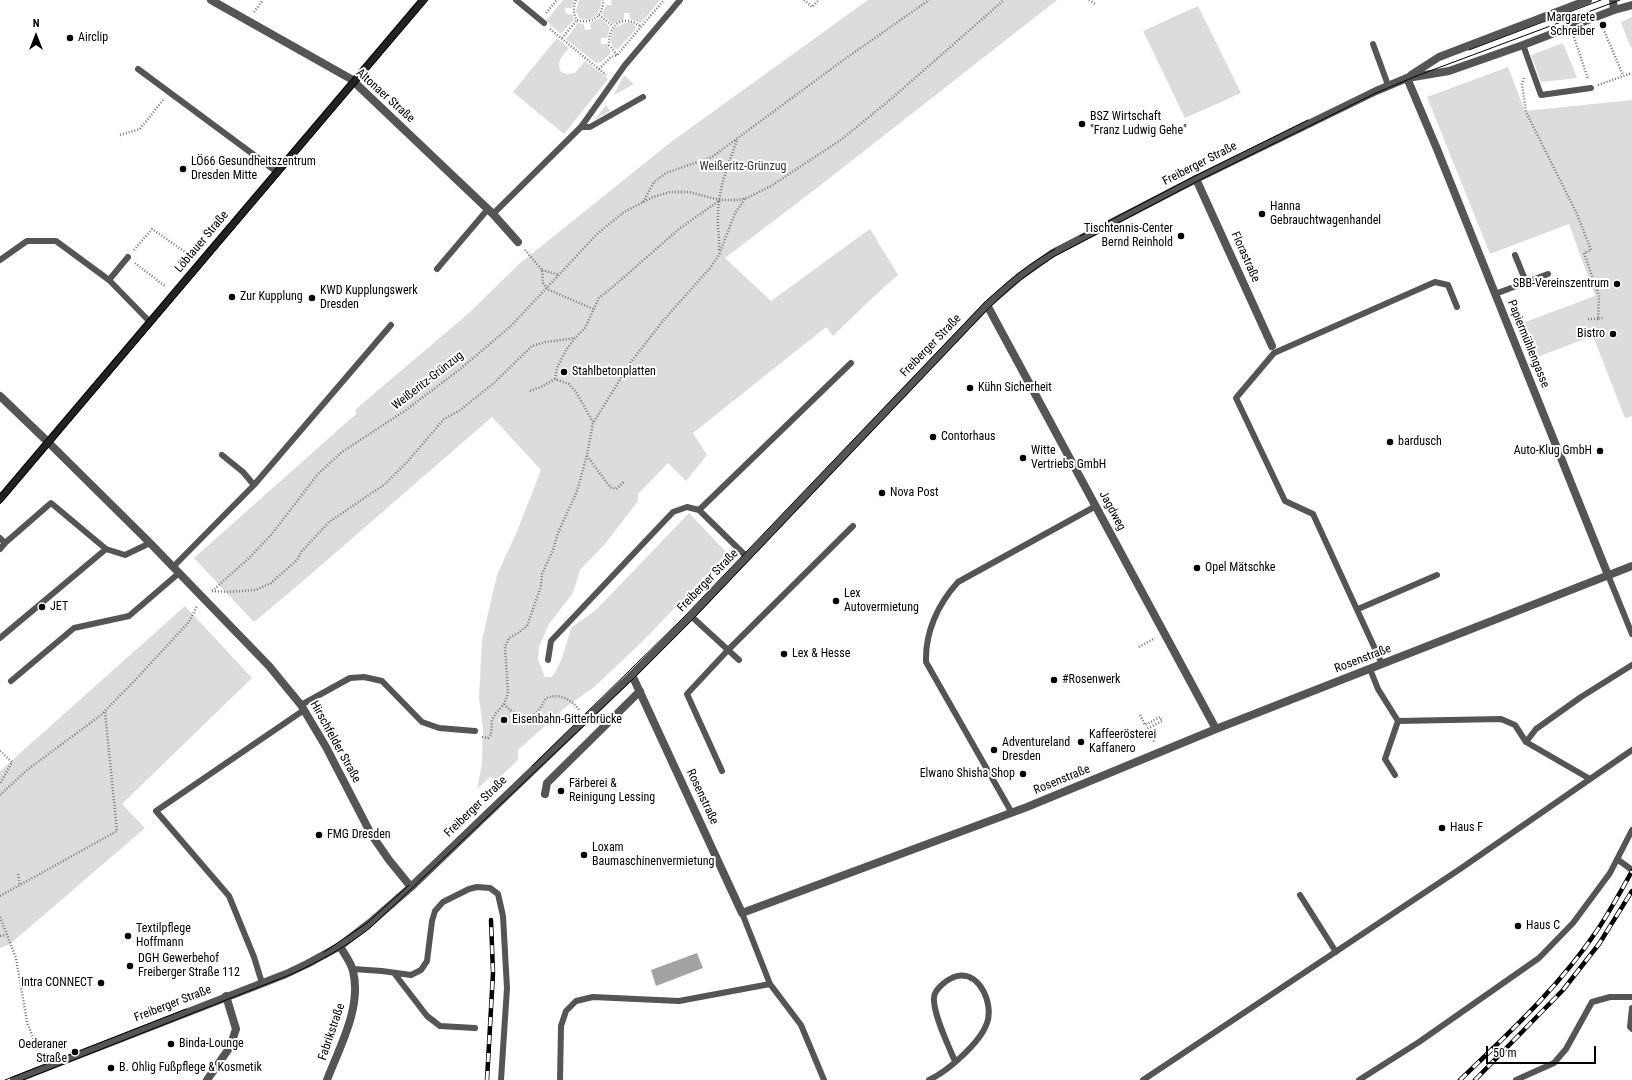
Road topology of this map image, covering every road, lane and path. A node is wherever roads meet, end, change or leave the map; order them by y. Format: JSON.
{"nodes":[{"id":1,"x":211,"y":0,"type":"edge"},
{"id":2,"x":263,"y":0,"type":"edge"},
{"id":3,"x":423,"y":0,"type":"edge"},
{"id":4,"x":516,"y":0,"type":"edge"},
{"id":5,"x":557,"y":0,"type":"edge"},
{"id":6,"x":576,"y":0,"type":"edge"},
{"id":7,"x":603,"y":0,"type":"edge"},
{"id":8,"x":664,"y":0,"type":"edge"},
{"id":9,"x":680,"y":0,"type":"edge"},
{"id":10,"x":804,"y":0,"type":"edge"},
{"id":11,"x":819,"y":0,"type":"edge"},
{"id":12,"x":930,"y":0,"type":"edge"},
{"id":13,"x":1004,"y":0,"type":"edge"},
{"id":14,"x":1089,"y":0,"type":"edge"},
{"id":15,"x":1588,"y":0,"type":"edge"},
{"id":16,"x":1613,"y":0,"type":"edge"},
{"id":17,"x":1095,"y":4,"type":"dead end"},
{"id":18,"x":1632,"y":5,"type":"edge"},
{"id":19,"x":1614,"y":10,"type":"junction"},
{"id":20,"x":599,"y":15,"type":"junction"},
{"id":21,"x":247,"y":20,"type":"junction"},
{"id":22,"x":577,"y":20,"type":"junction"},
{"id":23,"x":542,"y":22,"type":"junction"},
{"id":24,"x":613,"y":26,"type":"junction"},
{"id":25,"x":641,"y":27,"type":"junction"},
{"id":26,"x":1570,"y":27,"type":"junction"},
{"id":27,"x":1603,"y":28,"type":"dead end"},
{"id":28,"x":562,"y":38,"type":"junction"},
{"id":29,"x":1373,"y":44,"type":"dead end"},
{"id":30,"x":1523,"y":45,"type":"junction"},
{"id":31,"x":617,"y":55,"type":"junction"},
{"id":32,"x":138,"y":69,"type":"dead end"},
{"id":33,"x":599,"y":69,"type":"junction"},
{"id":34,"x":1532,"y":70,"type":"junction"},
{"id":35,"x":1632,"y":73,"type":"edge"},
{"id":36,"x":1623,"y":75,"type":"junction"},
{"id":37,"x":1407,"y":78,"type":"junction"},
{"id":38,"x":613,"y":81,"type":"junction"},
{"id":39,"x":354,"y":82,"type":"junction"},
{"id":40,"x":1388,"y":86,"type":"junction"},
{"id":41,"x":1591,"y":88,"type":"junction"},
{"id":42,"x":170,"y":92,"type":"junction"},
{"id":43,"x":643,"y":97,"type":"dead end"},
{"id":44,"x":581,"y":126,"type":"junction"},
{"id":45,"x":120,"y":135,"type":"dead end"},
{"id":46,"x":737,"y":140,"type":"junction"},
{"id":47,"x":277,"y":172,"type":"junction"},
{"id":48,"x":1196,"y":179,"type":"junction"},
{"id":49,"x":745,"y":198,"type":"junction"},
{"id":50,"x":720,"y":200,"type":"junction"},
{"id":51,"x":643,"y":202,"type":"junction"},
{"id":52,"x":491,"y":212,"type":"junction"},
{"id":53,"x":518,"y":242,"type":"joint"},
{"id":54,"x":719,"y":255,"type":"junction"},
{"id":55,"x":1516,"y":255,"type":"dead end"},
{"id":56,"x":128,"y":257,"type":"junction"},
{"id":57,"x":0,"y":260,"type":"edge"},
{"id":58,"x":200,"y":263,"type":"junction"},
{"id":59,"x":438,"y":269,"type":"dead end"},
{"id":60,"x":542,"y":270,"type":"junction"},
{"id":61,"x":1548,"y":274,"type":"dead end"},
{"id":62,"x":559,"y":275,"type":"junction"},
{"id":63,"x":109,"y":280,"type":"junction"},
{"id":64,"x":1526,"y":282,"type":"junction"},
{"id":65,"x":547,"y":289,"type":"junction"},
{"id":66,"x":174,"y":294,"type":"junction"},
{"id":67,"x":1495,"y":294,"type":"junction"},
{"id":68,"x":987,"y":305,"type":"junction"},
{"id":69,"x":1457,"y":307,"type":"dead end"},
{"id":70,"x":593,"y":309,"type":"junction"},
{"id":71,"x":1603,"y":318,"type":"dead end"},
{"id":72,"x":1588,"y":319,"type":"dead end"},
{"id":73,"x":1598,"y":319,"type":"junction"},
{"id":74,"x":150,"y":322,"type":"junction"},
{"id":75,"x":391,"y":325,"type":"dead end"},
{"id":76,"x":575,"y":338,"type":"junction"},
{"id":77,"x":1273,"y":349,"type":"junction"},
{"id":78,"x":851,"y":363,"type":"dead end"},
{"id":79,"x":555,"y":379,"type":"junction"},
{"id":80,"x":530,"y":391,"type":"dead end"},
{"id":81,"x":0,"y":396,"type":"edge"},
{"id":82,"x":593,"y":423,"type":"junction"},
{"id":83,"x":48,"y":442,"type":"junction"},
{"id":84,"x":222,"y":455,"type":"dead end"},
{"id":85,"x":587,"y":455,"type":"junction"},
{"id":86,"x":625,"y":481,"type":"dead end"},
{"id":87,"x":254,"y":485,"type":"junction"},
{"id":88,"x":0,"y":499,"type":"edge"},
{"id":89,"x":1096,"y":506,"type":"junction"},
{"id":90,"x":699,"y":510,"type":"junction"},
{"id":91,"x":853,"y":526,"type":"dead end"},
{"id":92,"x":0,"y":538,"type":"edge"},
{"id":93,"x":6,"y":543,"type":"junction"},
{"id":94,"x":150,"y":543,"type":"junction"},
{"id":95,"x":0,"y":549,"type":"edge"},
{"id":96,"x":106,"y":549,"type":"junction"},
{"id":97,"x":747,"y":557,"type":"junction"},
{"id":98,"x":1632,"y":566,"type":"edge"},
{"id":99,"x":176,"y":570,"type":"junction"},
{"id":100,"x":1437,"y":575,"type":"dead end"},
{"id":101,"x":1608,"y":575,"type":"junction"},
{"id":102,"x":211,"y":591,"type":"junction"},
{"id":103,"x":203,"y":598,"type":"junction"},
{"id":104,"x":1358,"y":610,"type":"junction"},
{"id":105,"x":691,"y":616,"type":"junction"},
{"id":106,"x":1632,"y":634,"type":"edge"},
{"id":107,"x":0,"y":638,"type":"edge"},
{"id":108,"x":1147,"y":643,"type":"dead end"},
{"id":109,"x":1139,"y":647,"type":"dead end"},
{"id":110,"x":728,"y":650,"type":"junction"},
{"id":111,"x":548,"y":660,"type":"dead end"},
{"id":112,"x":738,"y":660,"type":"dead end"},
{"id":113,"x":1382,"y":664,"type":"junction"},
{"id":114,"x":1632,"y":665,"type":"edge"},
{"id":115,"x":1370,"y":669,"type":"junction"},
{"id":116,"x":632,"y":675,"type":"junction"},
{"id":117,"x":12,"y":681,"type":"dead end"},
{"id":118,"x":640,"y":692,"type":"junction"},
{"id":119,"x":504,"y":704,"type":"junction"},
{"id":120,"x":303,"y":708,"type":"junction"},
{"id":121,"x":104,"y":711,"type":"junction"},
{"id":122,"x":1140,"y":715,"type":"dead end"},
{"id":123,"x":586,"y":719,"type":"junction"},
{"id":124,"x":1398,"y":720,"type":"junction"},
{"id":125,"x":1216,"y":729,"type":"junction"},
{"id":126,"x":475,"y":731,"type":"dead end"},
{"id":127,"x":488,"y":738,"type":"dead end"},
{"id":128,"x":1526,"y":742,"type":"junction"},
{"id":129,"x":1632,"y":750,"type":"edge"},
{"id":130,"x":0,"y":751,"type":"edge"},
{"id":131,"x":1160,"y":752,"type":"junction"},
{"id":132,"x":722,"y":771,"type":"dead end"},
{"id":133,"x":1395,"y":776,"type":"dead end"},
{"id":134,"x":1590,"y":779,"type":"junction"},
{"id":135,"x":0,"y":784,"type":"edge"},
{"id":136,"x":545,"y":794,"type":"dead end"},
{"id":137,"x":0,"y":795,"type":"edge"},
{"id":138,"x":1012,"y":813,"type":"junction"},
{"id":139,"x":1632,"y":830,"type":"edge"},
{"id":140,"x":1617,"y":859,"type":"junction"},
{"id":141,"x":1632,"y":870,"type":"edge"},
{"id":142,"x":18,"y":874,"type":"dead end"},
{"id":143,"x":20,"y":885,"type":"junction"},
{"id":144,"x":411,"y":887,"type":"junction"},
{"id":145,"x":1300,"y":895,"type":"dead end"},
{"id":146,"x":0,"y":896,"type":"edge"},
{"id":147,"x":742,"y":913,"type":"junction"},
{"id":148,"x":0,"y":917,"type":"edge"},
{"id":149,"x":6,"y":935,"type":"junction"},
{"id":150,"x":0,"y":936,"type":"edge"},
{"id":151,"x":340,"y":946,"type":"junction"},
{"id":152,"x":1336,"y":952,"type":"junction"},
{"id":153,"x":353,"y":969,"type":"junction"},
{"id":154,"x":394,"y":974,"type":"junction"},
{"id":155,"x":262,"y":983,"type":"junction"},
{"id":156,"x":770,"y":984,"type":"junction"},
{"id":157,"x":226,"y":996,"type":"junction"},
{"id":158,"x":1632,"y":997,"type":"edge"},
{"id":159,"x":1632,"y":1008,"type":"edge"},
{"id":160,"x":475,"y":1028,"type":"dead end"},
{"id":161,"x":1632,"y":1029,"type":"edge"},
{"id":162,"x":955,"y":1061,"type":"junction"},
{"id":163,"x":45,"y":1068,"type":"junction"},
{"id":164,"x":14,"y":1080,"type":"edge"},
{"id":165,"x":207,"y":1080,"type":"edge"},
{"id":166,"x":327,"y":1080,"type":"edge"},
{"id":167,"x":501,"y":1080,"type":"edge"},
{"id":168,"x":560,"y":1080,"type":"edge"},
{"id":169,"x":824,"y":1080,"type":"edge"},
{"id":170,"x":929,"y":1080,"type":"edge"},
{"id":171,"x":1143,"y":1080,"type":"edge"},
{"id":172,"x":1359,"y":1080,"type":"edge"},
{"id":173,"x":1516,"y":1080,"type":"edge"}],
"edges":[{"from":1,"to":21,"type":"street","name":"Altonaer Straße"},
{"from":2,"to":21,"type":"path"},
{"from":3,"to":39,"type":"main road","name":"Löbtauer Straße"},
{"from":4,"to":23,"type":"lane"},
{"from":5,"to":23,"type":"path"},
{"from":6,"to":22,"type":"path"},
{"from":7,"to":20,"type":"path"},
{"from":8,"to":25,"type":"path"},
{"from":9,"to":38,"type":"lane"},
{"from":10,"to":11,"type":"path"},
{"from":12,"to":46,"type":"path"},
{"from":13,"to":49,"type":"path","name":"Weißeritz-Grünzug"},
{"from":14,"to":17,"type":"path"},
{"from":15,"to":37,"type":"street","name":"Freiberger Straße"},
{"from":16,"to":19,"type":"street"},
{"from":18,"to":19,"type":"street","name":"Freiberger Straße"},
{"from":19,"to":26,"type":"street","name":"Freiberger Straße"},
{"from":20,"to":22,"type":"path"},
{"from":20,"to":24,"type":"path"},
{"from":21,"to":39,"type":"street","name":"Altonaer Straße"},
{"from":22,"to":28,"type":"path"},
{"from":23,"to":28,"type":"path"},
{"from":24,"to":25,"type":"path"},
{"from":24,"to":31,"type":"path"},
{"from":25,"to":31,"type":"path"},
{"from":26,"to":30,"type":"street","name":"Freiberger Straße"},
{"from":26,"to":41,"type":"path"},
{"from":27,"to":36,"type":"path"},
{"from":28,"to":33,"type":"path"},
{"from":29,"to":40,"type":"lane"},
{"from":30,"to":34,"type":"lane"},
{"from":30,"to":37,"type":"street","name":"Freiberger Straße"},
{"from":31,"to":33,"type":"path"},
{"from":32,"to":42,"type":"lane"},
{"from":33,"to":38,"type":"path"},
{"from":34,"to":41,"type":"lane"},
{"from":34,"to":73,"type":"path"},
{"from":35,"to":36,"type":"path"},
{"from":36,"to":41,"type":"path"},
{"from":37,"to":40,"type":"street","name":"Freiberger Straße"},
{"from":37,"to":67,"type":"street","name":"Papiermühlengasse"},
{"from":38,"to":44,"type":"lane"},
{"from":39,"to":47,"type":"main road","name":"Löbtauer Straße"},
{"from":39,"to":52,"type":"street","name":"Altonaer Straße"},
{"from":40,"to":48,"type":"street","name":"Freiberger Straße"},
{"from":42,"to":45,"type":"path"},
{"from":42,"to":47,"type":"lane"},
{"from":43,"to":44,"type":"lane"},
{"from":44,"to":52,"type":"lane"},
{"from":46,"to":50,"type":"path"},
{"from":46,"to":51,"type":"path"},
{"from":47,"to":58,"type":"main road","name":"Löbtauer Straße"},
{"from":48,"to":68,"type":"street","name":"Freiberger Straße"},
{"from":48,"to":77,"type":"street","name":"Florastraße"},
{"from":49,"to":50,"type":"path","name":"Weißeritz-Grünzug"},
{"from":49,"to":54,"type":"path"},
{"from":50,"to":51,"type":"path","name":"Weißeritz-Grünzug"},
{"from":50,"to":54,"type":"path"},
{"from":50,"to":70,"type":"path"},
{"from":51,"to":62,"type":"path","name":"Weißeritz-Grünzug"},
{"from":52,"to":53,"type":"street","name":"Altonaer Straße"},
{"from":52,"to":59,"type":"lane"},
{"from":53,"to":60,"type":"path"},
{"from":54,"to":82,"type":"path"},
{"from":55,"to":64,"type":"lane"},
{"from":56,"to":58,"type":"path"},
{"from":56,"to":63,"type":"lane"},
{"from":56,"to":66,"type":"path"},
{"from":57,"to":63,"type":"lane"},
{"from":58,"to":66,"type":"main road","name":"Löbtauer Straße"},
{"from":60,"to":62,"type":"path"},
{"from":60,"to":65,"type":"path"},
{"from":61,"to":64,"type":"lane"},
{"from":62,"to":65,"type":"path","name":"Weißeritz-Grünzug"},
{"from":63,"to":74,"type":"lane"},
{"from":64,"to":67,"type":"lane"},
{"from":65,"to":70,"type":"path"},
{"from":65,"to":102,"type":"path","name":"Weißeritz-Grünzug"},
{"from":66,"to":74,"type":"main road","name":"Löbtauer Straße"},
{"from":67,"to":101,"type":"street","name":"Papiermühlengasse"},
{"from":68,"to":89,"type":"street","name":"Jagdweg"},
{"from":68,"to":97,"type":"street","name":"Freiberger Straße"},
{"from":69,"to":77,"type":"lane"},
{"from":70,"to":76,"type":"path"},
{"from":71,"to":73,"type":"path"},
{"from":72,"to":73,"type":"path"},
{"from":74,"to":83,"type":"main road","name":"Löbtauer Straße"},
{"from":75,"to":87,"type":"lane"},
{"from":76,"to":79,"type":"path"},
{"from":76,"to":102,"type":"path"},
{"from":77,"to":104,"type":"lane"},
{"from":78,"to":90,"type":"lane"},
{"from":79,"to":80,"type":"path"},
{"from":79,"to":82,"type":"path"},
{"from":81,"to":83,"type":"street","name":"Hirschfelder Straße"},
{"from":82,"to":85,"type":"path"},
{"from":83,"to":88,"type":"main road","name":"Löbtauer Straße"},
{"from":83,"to":94,"type":"street","name":"Hirschfelder Straße"},
{"from":84,"to":87,"type":"lane"},
{"from":85,"to":86,"type":"path"},
{"from":85,"to":119,"type":"path"},
{"from":87,"to":99,"type":"lane"},
{"from":89,"to":125,"type":"street","name":"Jagdweg"},
{"from":89,"to":138,"type":"lane"},
{"from":90,"to":97,"type":"lane"},
{"from":90,"to":111,"type":"lane"},
{"from":91,"to":110,"type":"lane"},
{"from":92,"to":93,"type":"lane"},
{"from":93,"to":95,"type":"lane"},
{"from":93,"to":96,"type":"lane"},
{"from":94,"to":96,"type":"lane"},
{"from":94,"to":99,"type":"street","name":"Hirschfelder Straße"},
{"from":96,"to":107,"type":"lane"},
{"from":97,"to":105,"type":"street","name":"Freiberger Straße"},
{"from":98,"to":101,"type":"street","name":"Rosenstraße"},
{"from":99,"to":103,"type":"street","name":"Hirschfelder Straße"},
{"from":99,"to":117,"type":"lane"},
{"from":100,"to":104,"type":"lane"},
{"from":101,"to":106,"type":"lane"},
{"from":101,"to":113,"type":"street","name":"Rosenstraße"},
{"from":102,"to":103,"type":"path","name":"Weißeritz-Grünzug"},
{"from":103,"to":120,"type":"street","name":"Hirschfelder Straße"},
{"from":103,"to":121,"type":"path","name":"Weißeritz-Grünzug"},
{"from":104,"to":113,"type":"lane"},
{"from":105,"to":110,"type":"lane"},
{"from":105,"to":116,"type":"street","name":"Freiberger Straße"},
{"from":108,"to":109,"type":"path"},
{"from":110,"to":112,"type":"lane"},
{"from":110,"to":132,"type":"lane"},
{"from":113,"to":115,"type":"street","name":"Rosenstraße"},
{"from":114,"to":128,"type":"lane"},
{"from":115,"to":124,"type":"lane"},
{"from":115,"to":125,"type":"street","name":"Rosenstraße"},
{"from":116,"to":118,"type":"street","name":"Rosenstraße"},
{"from":116,"to":123,"type":"street","name":"Freiberger Straße"},
{"from":118,"to":136,"type":"street"},
{"from":118,"to":147,"type":"street","name":"Rosenstraße"},
{"from":119,"to":123,"type":"path"},
{"from":119,"to":127,"type":"path"},
{"from":120,"to":126,"type":"lane"},
{"from":120,"to":144,"type":"street","name":"Hirschfelder Straße"},
{"from":120,"to":155,"type":"lane"},
{"from":121,"to":137,"type":"path","name":"Weißeritz-Grünzug"},
{"from":121,"to":143,"type":"path"},
{"from":122,"to":131,"type":"path"},
{"from":123,"to":144,"type":"street","name":"Freiberger Straße"},
{"from":124,"to":128,"type":"lane"},
{"from":124,"to":133,"type":"lane"},
{"from":125,"to":131,"type":"street","name":"Rosenstraße"},
{"from":128,"to":134,"type":"lane"},
{"from":129,"to":134,"type":"lane"},
{"from":130,"to":135,"type":"path"},
{"from":131,"to":138,"type":"street","name":"Rosenstraße"},
{"from":134,"to":152,"type":"lane"},
{"from":138,"to":147,"type":"street","name":"Rosenstraße"},
{"from":139,"to":140,"type":"lane"},
{"from":140,"to":141,"type":"lane"},
{"from":140,"to":172,"type":"lane"},
{"from":142,"to":143,"type":"path"},
{"from":143,"to":146,"type":"path"},
{"from":144,"to":151,"type":"street","name":"Freiberger Straße"},
{"from":145,"to":152,"type":"lane"},
{"from":147,"to":156,"type":"lane"},
{"from":148,"to":149,"type":"path"},
{"from":149,"to":150,"type":"path"},
{"from":149,"to":163,"type":"path"},
{"from":151,"to":153,"type":"street","name":"Fabrikstraße"},
{"from":151,"to":155,"type":"street","name":"Freiberger Straße"},
{"from":152,"to":171,"type":"lane"},
{"from":153,"to":154,"type":"lane"},
{"from":153,"to":166,"type":"street","name":"Fabrikstraße"},
{"from":154,"to":160,"type":"lane"},
{"from":154,"to":167,"type":"lane"},
{"from":155,"to":157,"type":"street","name":"Freiberger Straße"},
{"from":156,"to":168,"type":"lane"},
{"from":156,"to":169,"type":"lane"},
{"from":157,"to":163,"type":"street","name":"Freiberger Straße"},
{"from":157,"to":165,"type":"street"},
{"from":158,"to":173,"type":"lane"},
{"from":159,"to":161,"type":"lane"},
{"from":162,"to":162,"type":"lane"},
{"from":162,"to":170,"type":"lane"},
{"from":163,"to":164,"type":"street","name":"Freiberger Straße"}]}
